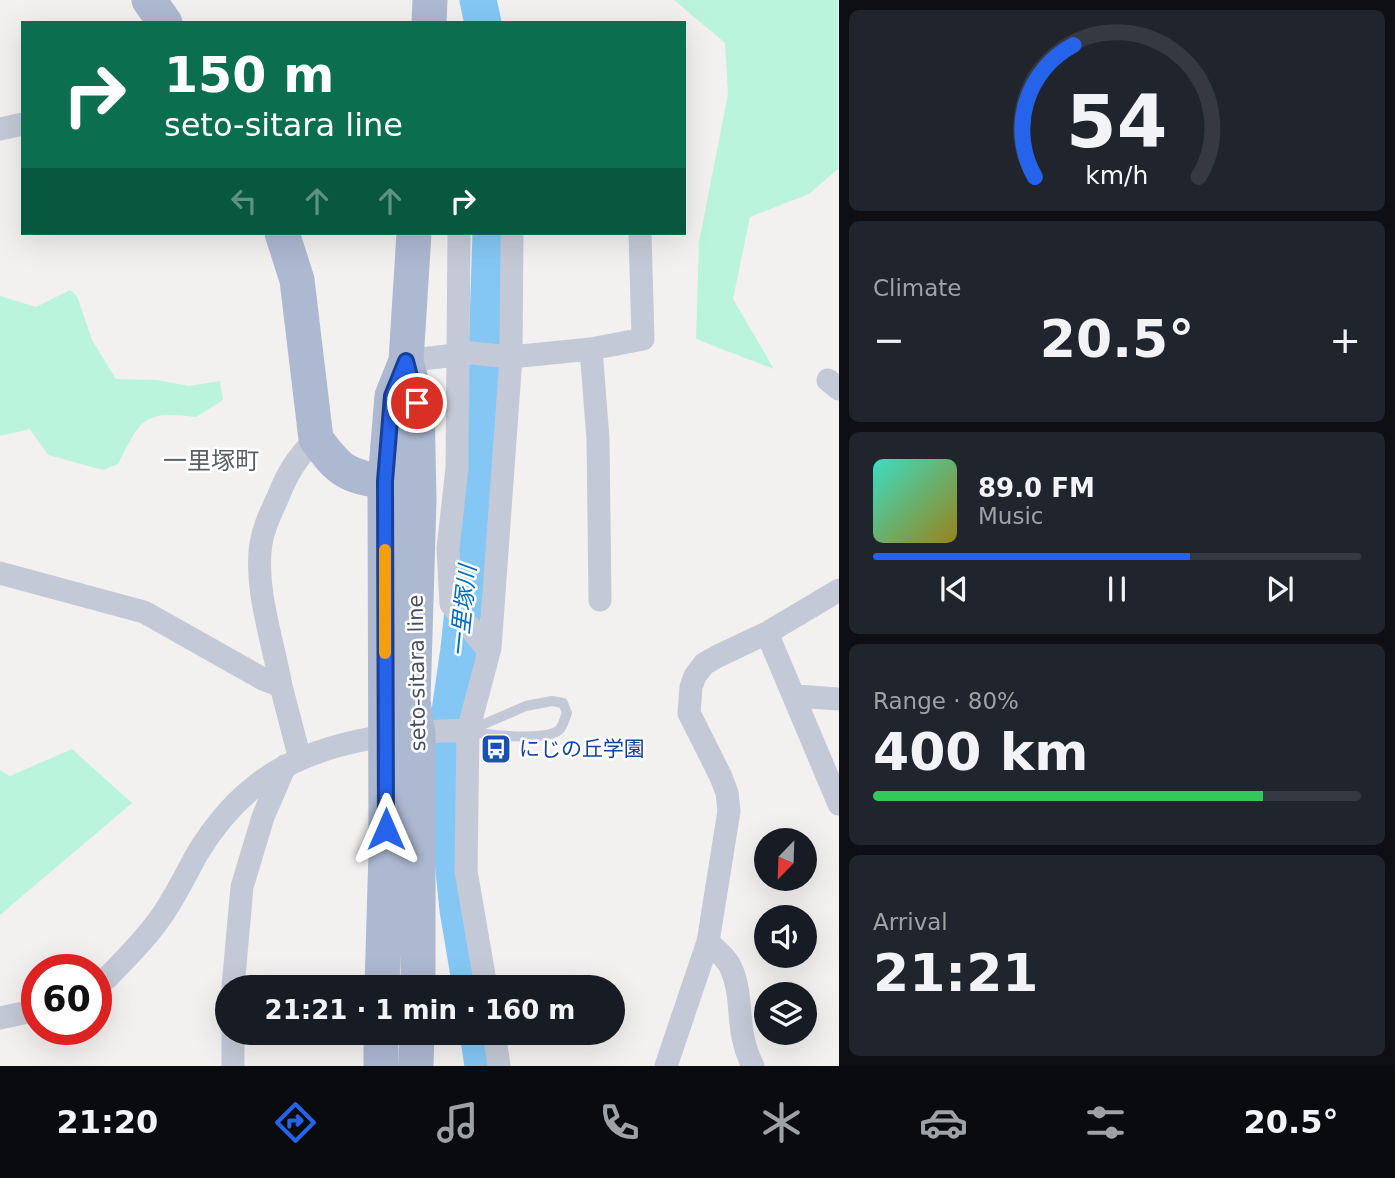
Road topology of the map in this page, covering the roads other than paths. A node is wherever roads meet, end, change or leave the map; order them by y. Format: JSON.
{"nodes":[{"id":1,"x":149,"y":0,"type":"edge"},
{"id":2,"x":430,"y":0,"type":"edge"},
{"id":3,"x":164,"y":21,"type":"edge"},
{"id":4,"x":429,"y":21,"type":"edge"},
{"id":5,"x":21,"y":124,"type":"edge"},
{"id":6,"x":0,"y":129,"type":"edge"},
{"id":7,"x":283,"y":235,"type":"edge"},
{"id":8,"x":414,"y":235,"type":"edge"},
{"id":9,"x":459,"y":235,"type":"edge"},
{"id":10,"x":512,"y":235,"type":"edge"},
{"id":11,"x":640,"y":235,"type":"edge"},
{"id":12,"x":591,"y":349,"type":"junction"},
{"id":13,"x":465,"y":354,"type":"junction"},
{"id":14,"x":508,"y":355,"type":"junction"},
{"id":15,"x":406,"y":361,"type":"junction"},
{"id":16,"x":316,"y":439,"type":"junction"},
{"id":17,"x":385,"y":481,"type":"junction"},
{"id":18,"x":0,"y":573,"type":"edge"},
{"id":19,"x":838,"y":590,"type":"edge"},
{"id":20,"x":600,"y":600,"type":"dead end"},
{"id":21,"x":767,"y":633,"type":"junction"},
{"id":22,"x":487,"y":646,"type":"junction"},
{"id":23,"x":281,"y":686,"type":"junction"},
{"id":24,"x":796,"y":696,"type":"junction"},
{"id":25,"x":838,"y":699,"type":"edge"},
{"id":26,"x":466,"y":731,"type":"junction"},
{"id":27,"x":415,"y":734,"type":"junction"},
{"id":28,"x":293,"y":762,"type":"junction"},
{"id":29,"x":838,"y":804,"type":"edge"},
{"id":30,"x":708,"y":942,"type":"junction"},
{"id":31,"x":112,"y":970,"type":"edge"},
{"id":32,"x":234,"y":975,"type":"edge"},
{"id":33,"x":384,"y":975,"type":"edge"},
{"id":34,"x":418,"y":975,"type":"edge"},
{"id":35,"x":484,"y":975,"type":"edge"},
{"id":36,"x":21,"y":1013,"type":"edge"},
{"id":37,"x":0,"y":1018,"type":"edge"},
{"id":38,"x":233,"y":1045,"type":"edge"},
{"id":39,"x":381,"y":1045,"type":"edge"},
{"id":40,"x":417,"y":1045,"type":"edge"},
{"id":41,"x":496,"y":1045,"type":"edge"},
{"id":42,"x":233,"y":1066,"type":"edge"},
{"id":43,"x":380,"y":1066,"type":"edge"},
{"id":44,"x":416,"y":1066,"type":"edge"},
{"id":45,"x":499,"y":1066,"type":"edge"},
{"id":46,"x":666,"y":1066,"type":"edge"},
{"id":47,"x":753,"y":1066,"type":"edge"}],
"edges":[{"from":1,"to":3,"type":"main road"},
{"from":2,"to":4,"type":"main road"},
{"from":5,"to":6,"type":"street"},
{"from":7,"to":16,"type":"main road"},
{"from":8,"to":15,"type":"main road","name":"seto-sitara line"},
{"from":9,"to":13,"type":"street"},
{"from":10,"to":14,"type":"street"},
{"from":11,"to":12,"type":"street"},
{"from":12,"to":14,"type":"street"},
{"from":12,"to":20,"type":"street"},
{"from":13,"to":14,"type":"street"},
{"from":13,"to":15,"type":"street"},
{"from":13,"to":22,"type":"street"},
{"from":14,"to":22,"type":"street"},
{"from":15,"to":17,"type":"main road","name":"seto-sitara line"},
{"from":15,"to":27,"type":"main road","name":"seto-sitara line"},
{"from":16,"to":17,"type":"main road"},
{"from":16,"to":23,"type":"street"},
{"from":17,"to":27,"type":"main road","name":"seto-sitara line"},
{"from":18,"to":23,"type":"street"},
{"from":19,"to":21,"type":"street"},
{"from":21,"to":24,"type":"street"},
{"from":21,"to":30,"type":"street"},
{"from":22,"to":26,"type":"street"},
{"from":23,"to":28,"type":"street"},
{"from":24,"to":25,"type":"street"},
{"from":24,"to":29,"type":"street"},
{"from":26,"to":26,"type":"lane"},
{"from":26,"to":27,"type":"street"},
{"from":26,"to":35,"type":"street"},
{"from":27,"to":28,"type":"street"},
{"from":27,"to":33,"type":"main road","name":"seto-sitara line"},
{"from":27,"to":34,"type":"main road","name":"seto-sitara line"},
{"from":28,"to":31,"type":"street"},
{"from":28,"to":32,"type":"street"},
{"from":30,"to":46,"type":"street"},
{"from":30,"to":47,"type":"street"},
{"from":36,"to":37,"type":"street"},
{"from":38,"to":42,"type":"street"},
{"from":39,"to":43,"type":"main road"},
{"from":40,"to":44,"type":"main road"},
{"from":41,"to":45,"type":"street"}]}
